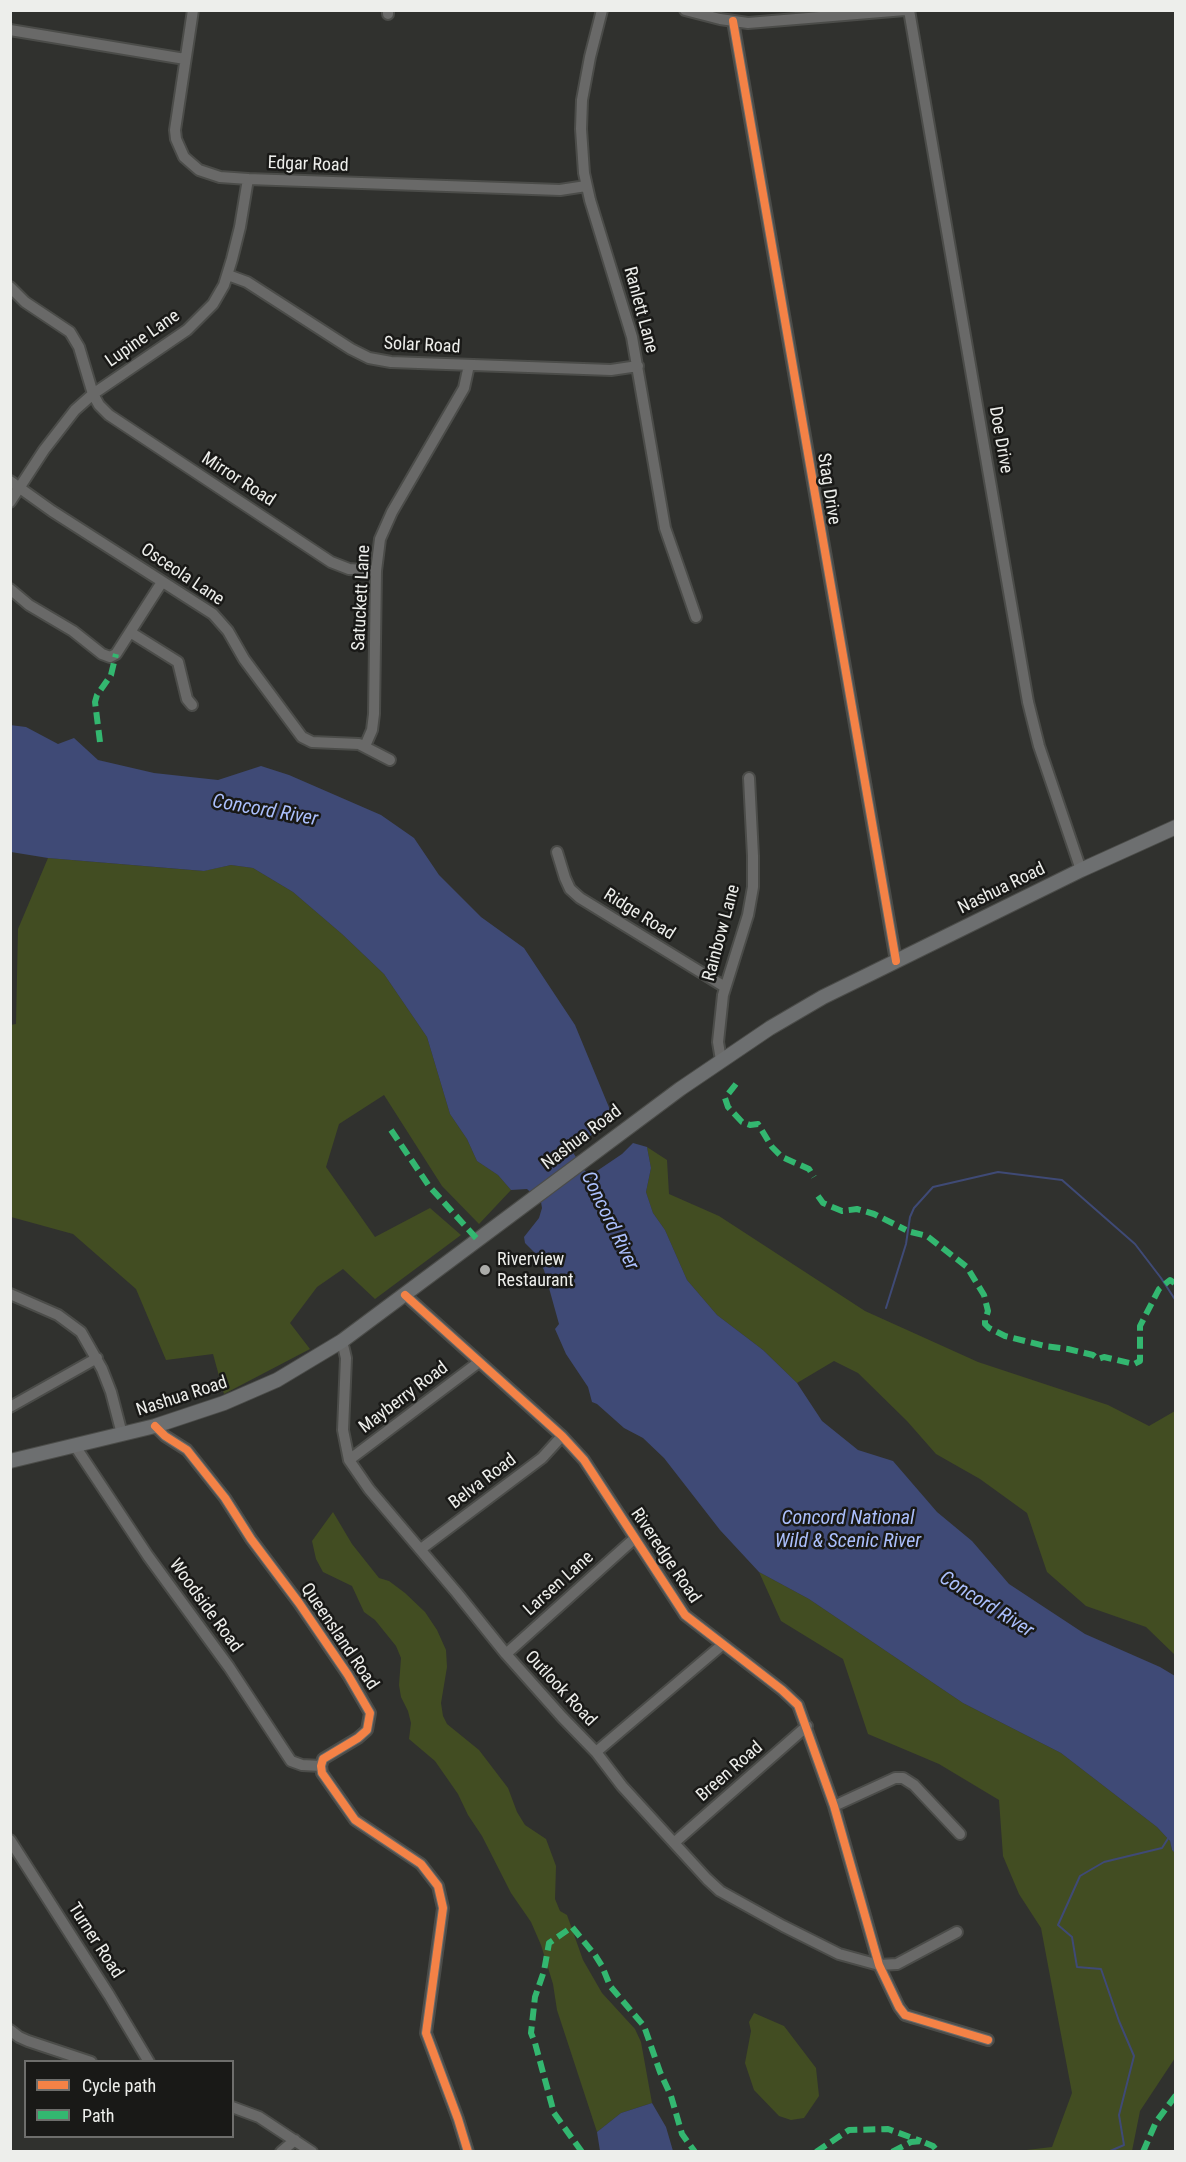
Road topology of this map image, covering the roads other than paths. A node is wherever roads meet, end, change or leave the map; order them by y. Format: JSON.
{"nodes":[{"id":1,"x":193,"y":10,"type":"edge"},
{"id":2,"x":602,"y":10,"type":"edge"},
{"id":3,"x":686,"y":10,"type":"edge"},
{"id":4,"x":905,"y":10,"type":"edge"},
{"id":5,"x":909,"y":10,"type":"edge"},
{"id":6,"x":733,"y":21,"type":"junction"},
{"id":7,"x":10,"y":30,"type":"edge"},
{"id":8,"x":185,"y":59,"type":"junction"},
{"id":9,"x":248,"y":179,"type":"junction"},
{"id":10,"x":586,"y":186,"type":"junction"},
{"id":11,"x":228,"y":275,"type":"junction"},
{"id":12,"x":10,"y":286,"type":"edge"},
{"id":13,"x":469,"y":365,"type":"junction"},
{"id":14,"x":638,"y":366,"type":"junction"},
{"id":15,"x":93,"y":394,"type":"junction"},
{"id":16,"x":15,"y":484,"type":"edge"},
{"id":17,"x":10,"y":502,"type":"edge"},
{"id":18,"x":376,"y":571,"type":"junction"},
{"id":19,"x":162,"y":582,"type":"junction"},
{"id":20,"x":10,"y":589,"type":"edge"},
{"id":21,"x":696,"y":617,"type":"dead end"},
{"id":22,"x":130,"y":632,"type":"junction"},
{"id":23,"x":192,"y":705,"type":"dead end"},
{"id":24,"x":366,"y":746,"type":"junction"},
{"id":25,"x":390,"y":760,"type":"dead end"},
{"id":26,"x":749,"y":778,"type":"dead end"},
{"id":27,"x":1176,"y":827,"type":"edge"},
{"id":28,"x":557,"y":852,"type":"dead end"},
{"id":29,"x":1081,"y":870,"type":"junction"},
{"id":30,"x":896,"y":961,"type":"junction"},
{"id":31,"x":725,"y":987,"type":"junction"},
{"id":32,"x":721,"y":1060,"type":"junction"},
{"id":33,"x":10,"y":1294,"type":"edge"},
{"id":34,"x":405,"y":1294,"type":"junction"},
{"id":35,"x":342,"y":1341,"type":"junction"},
{"id":36,"x":97,"y":1358,"type":"junction"},
{"id":37,"x":479,"y":1362,"type":"junction"},
{"id":38,"x":10,"y":1407,"type":"edge"},
{"id":39,"x":155,"y":1426,"type":"junction"},
{"id":40,"x":122,"y":1434,"type":"junction"},
{"id":41,"x":562,"y":1436,"type":"junction"},
{"id":42,"x":75,"y":1446,"type":"junction"},
{"id":43,"x":349,"y":1460,"type":"junction"},
{"id":44,"x":10,"y":1461,"type":"edge"},
{"id":45,"x":635,"y":1538,"type":"junction"},
{"id":46,"x":421,"y":1549,"type":"junction"},
{"id":47,"x":722,"y":1645,"type":"junction"},
{"id":48,"x":506,"y":1654,"type":"junction"},
{"id":49,"x":807,"y":1726,"type":"junction"},
{"id":50,"x":596,"y":1752,"type":"junction"},
{"id":51,"x":321,"y":1766,"type":"junction"},
{"id":52,"x":834,"y":1806,"type":"junction"},
{"id":53,"x":960,"y":1834,"type":"dead end"},
{"id":54,"x":10,"y":1840,"type":"edge"},
{"id":55,"x":675,"y":1842,"type":"junction"},
{"id":56,"x":957,"y":1932,"type":"dead end"},
{"id":57,"x":879,"y":1965,"type":"junction"},
{"id":58,"x":10,"y":2030,"type":"edge"},
{"id":59,"x":988,"y":2040,"type":"dead end"},
{"id":60,"x":88,"y":2060,"type":"edge"},
{"id":61,"x":148,"y":2060,"type":"edge"},
{"id":62,"x":234,"y":2108,"type":"edge"},
{"id":63,"x":296,"y":2140,"type":"junction"},
{"id":64,"x":281,"y":2151,"type":"edge"},
{"id":65,"x":312,"y":2151,"type":"edge"},
{"id":66,"x":468,"y":2151,"type":"edge"}],
"edges":[{"from":1,"to":8,"type":"street","name":"Edgar Road"},
{"from":2,"to":10,"type":"street","name":"Ranlett Lane"},
{"from":3,"to":6,"type":"street"},
{"from":4,"to":6,"type":"street"},
{"from":5,"to":29,"type":"street","name":"Doe Drive"},
{"from":6,"to":30,"type":"street","name":"Stag Drive"},
{"from":7,"to":8,"type":"street"},
{"from":8,"to":9,"type":"street","name":"Edgar Road"},
{"from":9,"to":10,"type":"street","name":"Edgar Road"},
{"from":9,"to":11,"type":"street","name":"Lupine Lane"},
{"from":10,"to":14,"type":"street","name":"Ranlett Lane"},
{"from":11,"to":13,"type":"street","name":"Solar Road"},
{"from":11,"to":15,"type":"street","name":"Lupine Lane"},
{"from":12,"to":15,"type":"street"},
{"from":13,"to":14,"type":"street","name":"Solar Road"},
{"from":13,"to":18,"type":"street","name":"Satuckett Lane"},
{"from":14,"to":21,"type":"street","name":"Ranlett Lane"},
{"from":15,"to":16,"type":"street","name":"Lupine Lane"},
{"from":15,"to":18,"type":"street","name":"Mirror Road"},
{"from":16,"to":17,"type":"street","name":"Lupine Lane"},
{"from":16,"to":19,"type":"street","name":"Osceola Lane"},
{"from":18,"to":24,"type":"street","name":"Satuckett Lane"},
{"from":19,"to":22,"type":"street"},
{"from":19,"to":24,"type":"street","name":"Osceola Lane"},
{"from":20,"to":22,"type":"street"},
{"from":22,"to":23,"type":"street"},
{"from":24,"to":25,"type":"street"},
{"from":26,"to":31,"type":"street","name":"Rainbow Lane"},
{"from":27,"to":29,"type":"main road","name":"Nashua Road"},
{"from":28,"to":31,"type":"street","name":"Ridge Road"},
{"from":29,"to":30,"type":"main road","name":"Nashua Road"},
{"from":30,"to":32,"type":"main road","name":"Nashua Road"},
{"from":31,"to":32,"type":"street","name":"Rainbow Lane"},
{"from":32,"to":34,"type":"main road","name":"Nashua Road"},
{"from":33,"to":36,"type":"street"},
{"from":34,"to":35,"type":"main road","name":"Nashua Road"},
{"from":34,"to":37,"type":"street","name":"Riveredge Road"},
{"from":35,"to":39,"type":"main road","name":"Nashua Road"},
{"from":35,"to":43,"type":"street","name":"Outlook Road"},
{"from":36,"to":38,"type":"street"},
{"from":36,"to":40,"type":"street"},
{"from":37,"to":41,"type":"street","name":"Riveredge Road"},
{"from":37,"to":43,"type":"street","name":"Mayberry Road"},
{"from":39,"to":40,"type":"main road","name":"Nashua Road"},
{"from":39,"to":51,"type":"street","name":"Queensland Road"},
{"from":40,"to":42,"type":"main road","name":"Nashua Road"},
{"from":41,"to":45,"type":"street","name":"Riveredge Road"},
{"from":41,"to":46,"type":"street","name":"Belva Road"},
{"from":42,"to":44,"type":"main road","name":"Nashua Road"},
{"from":42,"to":51,"type":"street","name":"Woodside Road"},
{"from":43,"to":46,"type":"street","name":"Outlook Road"},
{"from":45,"to":47,"type":"street","name":"Riveredge Road"},
{"from":45,"to":48,"type":"street","name":"Larsen Lane"},
{"from":46,"to":48,"type":"street","name":"Outlook Road"},
{"from":47,"to":49,"type":"street","name":"Riveredge Road"},
{"from":47,"to":50,"type":"street"},
{"from":48,"to":50,"type":"street","name":"Outlook Road"},
{"from":49,"to":52,"type":"street","name":"Riveredge Road"},
{"from":49,"to":55,"type":"street","name":"Breen Road"},
{"from":50,"to":55,"type":"street","name":"Outlook Road"},
{"from":51,"to":66,"type":"street"},
{"from":52,"to":53,"type":"street"},
{"from":52,"to":57,"type":"street","name":"Riveredge Road"},
{"from":54,"to":61,"type":"street","name":"Turner Road"},
{"from":55,"to":57,"type":"street","name":"Outlook Road"},
{"from":56,"to":57,"type":"street"},
{"from":57,"to":59,"type":"street","name":"Riveredge Road"},
{"from":58,"to":60,"type":"street"},
{"from":62,"to":63,"type":"street"},
{"from":63,"to":64,"type":"street"},
{"from":63,"to":65,"type":"street"}]}
